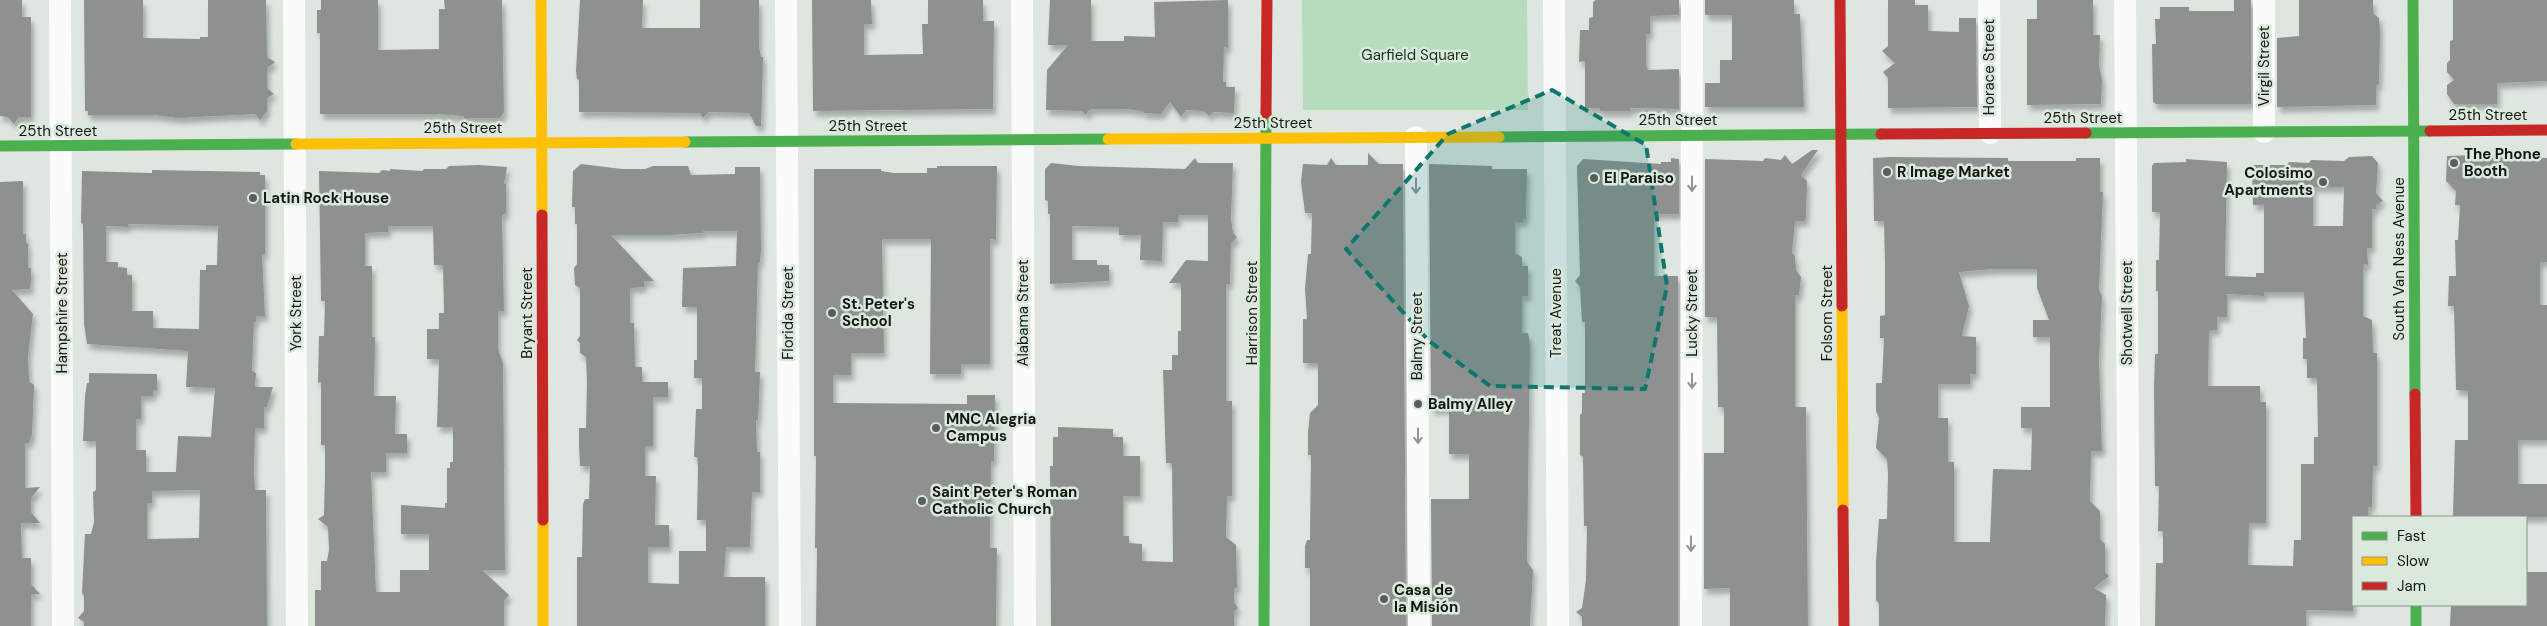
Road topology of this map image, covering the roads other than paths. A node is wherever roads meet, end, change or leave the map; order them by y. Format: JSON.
{"nodes":[{"id":1,"x":60,"y":0,"type":"edge"},
{"id":2,"x":294,"y":0,"type":"edge"},
{"id":3,"x":541,"y":0,"type":"edge"},
{"id":4,"x":786,"y":0,"type":"edge"},
{"id":5,"x":1022,"y":0,"type":"edge"},
{"id":6,"x":1267,"y":0,"type":"edge"},
{"id":7,"x":1554,"y":0,"type":"edge"},
{"id":8,"x":1692,"y":0,"type":"edge"},
{"id":9,"x":1840,"y":0,"type":"edge"},
{"id":10,"x":1989,"y":0,"type":"edge"},
{"id":11,"x":2125,"y":0,"type":"edge"},
{"id":12,"x":2264,"y":0,"type":"edge"},
{"id":13,"x":2413,"y":0,"type":"edge"},
{"id":14,"x":2547,"y":130,"type":"edge"},
{"id":15,"x":2413,"y":131,"type":"junction"},
{"id":16,"x":2126,"y":132,"type":"junction"},
{"id":17,"x":2264,"y":132,"type":"junction"},
{"id":18,"x":1990,"y":133,"type":"junction"},
{"id":19,"x":1841,"y":134,"type":"junction"},
{"id":20,"x":1692,"y":135,"type":"junction"},
{"id":21,"x":1555,"y":136,"type":"junction"},
{"id":22,"x":1416,"y":137,"type":"junction"},
{"id":23,"x":1268,"y":138,"type":"junction"},
{"id":24,"x":1023,"y":140,"type":"junction"},
{"id":25,"x":787,"y":141,"type":"junction"},
{"id":26,"x":542,"y":143,"type":"junction"},
{"id":27,"x":294,"y":144,"type":"junction"},
{"id":28,"x":0,"y":146,"type":"edge"},
{"id":29,"x":60,"y":146,"type":"junction"},
{"id":30,"x":2416,"y":516,"type":"edge"},
{"id":31,"x":2416,"y":606,"type":"edge"},
{"id":32,"x":63,"y":626,"type":"edge"},
{"id":33,"x":297,"y":626,"type":"edge"},
{"id":34,"x":543,"y":626,"type":"edge"},
{"id":35,"x":790,"y":626,"type":"edge"},
{"id":36,"x":1025,"y":626,"type":"edge"},
{"id":37,"x":1264,"y":626,"type":"edge"},
{"id":38,"x":1419,"y":626,"type":"edge"},
{"id":39,"x":1558,"y":626,"type":"edge"},
{"id":40,"x":1690,"y":626,"type":"edge"},
{"id":41,"x":1844,"y":626,"type":"edge"},
{"id":42,"x":2129,"y":626,"type":"edge"},
{"id":43,"x":2416,"y":626,"type":"edge"}],
"edges":[{"from":1,"to":29,"type":"street","name":"Hampshire Street"},
{"from":2,"to":27,"type":"street","name":"York Street"},
{"from":3,"to":26,"type":"street","name":"Bryant Street"},
{"from":4,"to":25,"type":"street","name":"Florida Street"},
{"from":5,"to":24,"type":"street","name":"Alabama Street"},
{"from":6,"to":23,"type":"street","name":"Harrison Street"},
{"from":7,"to":21,"type":"street","name":"Treat Avenue"},
{"from":8,"to":20,"type":"street","name":"Lucky Street"},
{"from":9,"to":19,"type":"street","name":"Folsom Street"},
{"from":10,"to":18,"type":"street","name":"Horace Street"},
{"from":11,"to":16,"type":"street","name":"Shotwell Street"},
{"from":12,"to":17,"type":"street","name":"Virgil Street"},
{"from":13,"to":15,"type":"street","name":"South Van Ness Avenue"},
{"from":14,"to":15,"type":"street","name":"25th Street"},
{"from":15,"to":17,"type":"street","name":"25th Street"},
{"from":15,"to":30,"type":"street","name":"South Van Ness Avenue"},
{"from":16,"to":17,"type":"street","name":"25th Street"},
{"from":16,"to":18,"type":"street","name":"25th Street"},
{"from":16,"to":42,"type":"street","name":"Shotwell Street"},
{"from":18,"to":19,"type":"street","name":"25th Street"},
{"from":19,"to":20,"type":"street","name":"25th Street"},
{"from":19,"to":41,"type":"street","name":"Folsom Street"},
{"from":20,"to":21,"type":"street","name":"25th Street"},
{"from":20,"to":40,"type":"street","name":"Lucky Street","one_way":true},
{"from":21,"to":22,"type":"street","name":"25th Street"},
{"from":21,"to":39,"type":"street","name":"Treat Avenue"},
{"from":22,"to":23,"type":"street","name":"25th Street"},
{"from":22,"to":38,"type":"street","name":"Balmy Street","one_way":true},
{"from":23,"to":24,"type":"street","name":"25th Street"},
{"from":23,"to":37,"type":"street","name":"Harrison Street"},
{"from":24,"to":25,"type":"street","name":"25th Street"},
{"from":24,"to":36,"type":"street","name":"Alabama Street"},
{"from":25,"to":26,"type":"street","name":"25th Street"},
{"from":25,"to":35,"type":"street","name":"Florida Street"},
{"from":26,"to":27,"type":"street","name":"25th Street"},
{"from":26,"to":34,"type":"street","name":"Bryant Street"},
{"from":27,"to":29,"type":"street","name":"25th Street"},
{"from":27,"to":33,"type":"street","name":"York Street"},
{"from":28,"to":29,"type":"street","name":"25th Street"},
{"from":29,"to":32,"type":"street","name":"Hampshire Street"},
{"from":31,"to":43,"type":"street"}]}
